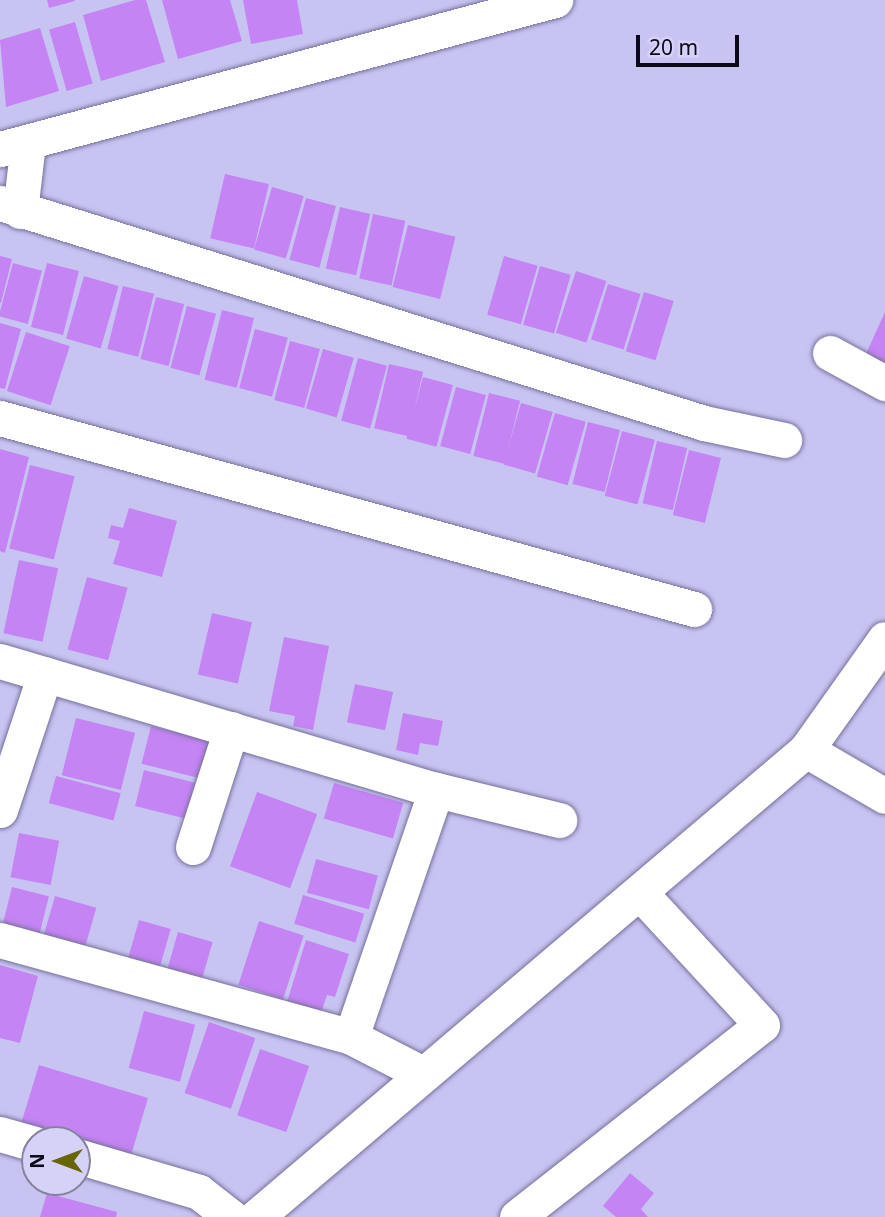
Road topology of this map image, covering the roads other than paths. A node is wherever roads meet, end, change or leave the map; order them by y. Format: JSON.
{"nodes":[{"id":1,"x":555,"y":0,"type":"edge"},
{"id":2,"x":14,"y":146,"type":"edge"},
{"id":3,"x":10,"y":207,"type":"edge"},
{"id":4,"x":830,"y":354,"type":"dead end"},
{"id":5,"x":885,"y":383,"type":"edge"},
{"id":6,"x":0,"y":418,"type":"edge"},
{"id":7,"x":784,"y":440,"type":"dead end"},
{"id":8,"x":694,"y":609,"type":"dead end"},
{"id":9,"x":885,"y":639,"type":"edge"},
{"id":10,"x":0,"y":661,"type":"edge"},
{"id":11,"x":46,"y":674,"type":"junction"},
{"id":12,"x":230,"y":729,"type":"junction"},
{"id":13,"x":806,"y":750,"type":"junction"},
{"id":14,"x":436,"y":790,"type":"junction"},
{"id":15,"x":885,"y":796,"type":"edge"},
{"id":16,"x":0,"y":810,"type":"edge"},
{"id":17,"x":559,"y":820,"type":"dead end"},
{"id":18,"x":193,"y":847,"type":"dead end"},
{"id":19,"x":641,"y":894,"type":"junction"},
{"id":20,"x":0,"y":940,"type":"edge"},
{"id":21,"x":351,"y":1037,"type":"junction"},
{"id":22,"x":422,"y":1074,"type":"junction"},
{"id":23,"x":0,"y":1134,"type":"edge"},
{"id":24,"x":21,"y":1140,"type":"edge"},
{"id":25,"x":91,"y":1160,"type":"edge"},
{"id":26,"x":530,"y":1210,"type":"edge"},
{"id":27,"x":231,"y":1217,"type":"edge"},
{"id":28,"x":256,"y":1217,"type":"edge"}],
"edges":[{"from":1,"to":2,"type":"street"},
{"from":2,"to":3,"type":"street"},
{"from":3,"to":7,"type":"street"},
{"from":4,"to":5,"type":"street"},
{"from":6,"to":8,"type":"street"},
{"from":9,"to":13,"type":"street"},
{"from":10,"to":11,"type":"street"},
{"from":11,"to":12,"type":"street"},
{"from":11,"to":16,"type":"street"},
{"from":12,"to":14,"type":"street"},
{"from":12,"to":18,"type":"street"},
{"from":13,"to":15,"type":"street"},
{"from":13,"to":19,"type":"street"},
{"from":14,"to":17,"type":"street"},
{"from":14,"to":21,"type":"street"},
{"from":19,"to":22,"type":"street"},
{"from":19,"to":26,"type":"street"},
{"from":20,"to":21,"type":"street"},
{"from":21,"to":22,"type":"street"},
{"from":22,"to":28,"type":"street"},
{"from":23,"to":24,"type":"street"},
{"from":25,"to":27,"type":"street"}]}
